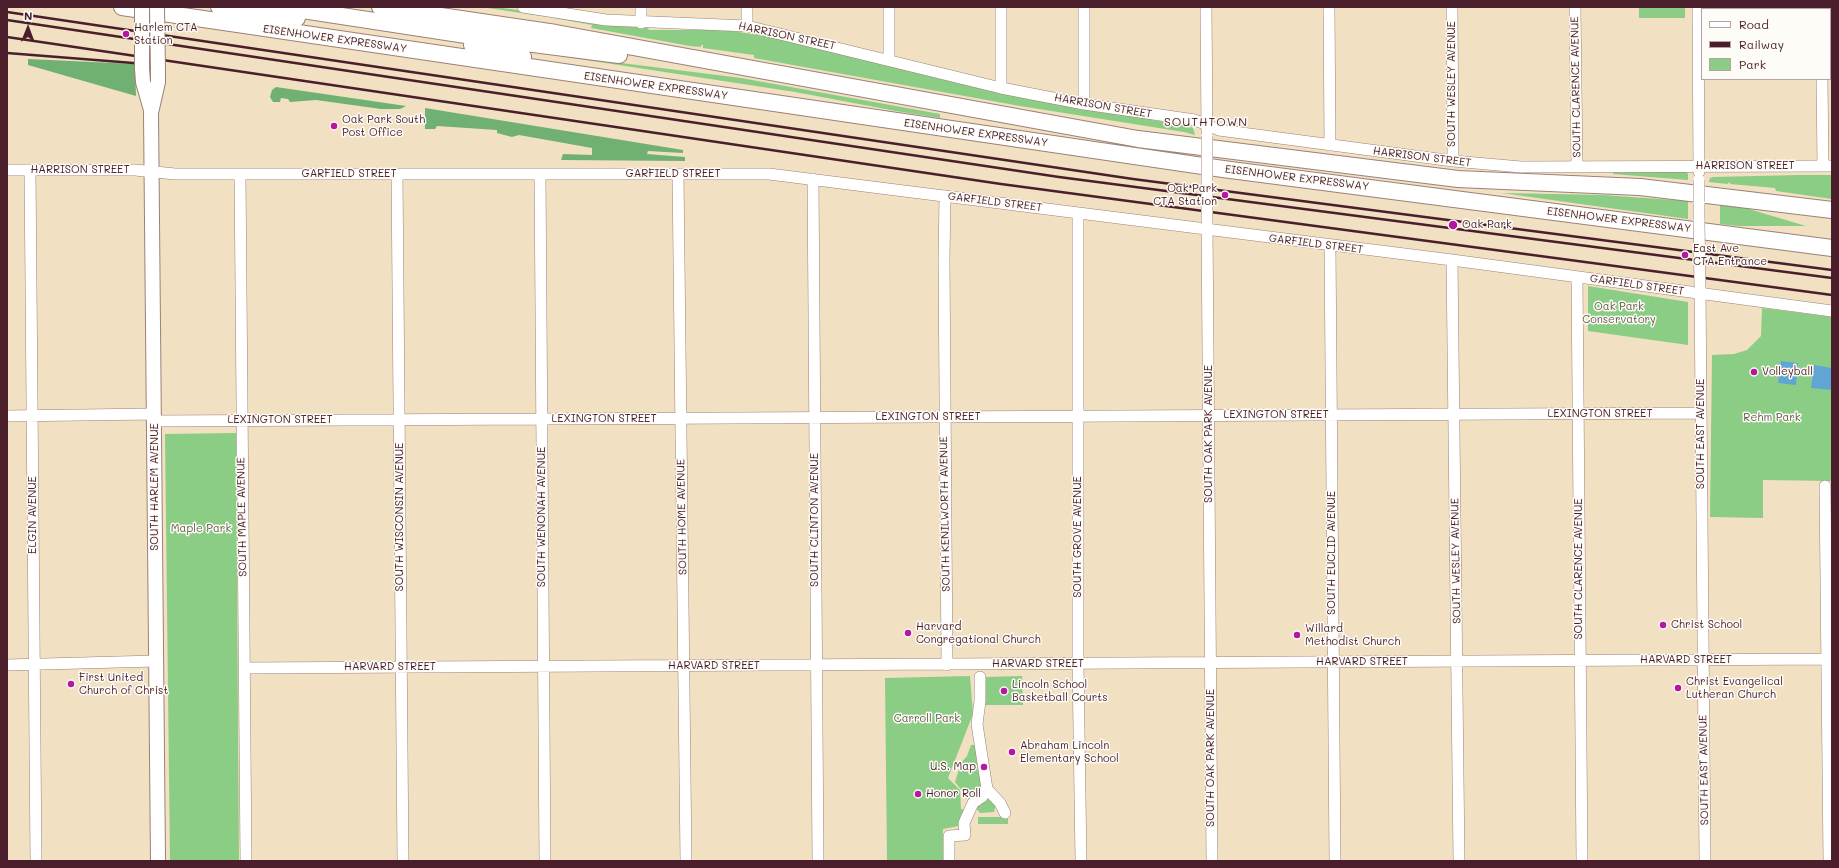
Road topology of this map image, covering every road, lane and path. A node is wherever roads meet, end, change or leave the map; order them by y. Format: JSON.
{"nodes":[{"id":1,"x":122,"y":7,"type":"edge"},
{"id":2,"x":142,"y":7,"type":"edge"},
{"id":3,"x":157,"y":7,"type":"edge"},
{"id":4,"x":219,"y":7,"type":"edge"},
{"id":5,"x":283,"y":7,"type":"edge"},
{"id":6,"x":380,"y":7,"type":"edge"},
{"id":7,"x":522,"y":7,"type":"edge"},
{"id":8,"x":641,"y":7,"type":"edge"},
{"id":9,"x":746,"y":7,"type":"edge"},
{"id":10,"x":889,"y":7,"type":"edge"},
{"id":11,"x":1001,"y":7,"type":"edge"},
{"id":12,"x":1084,"y":7,"type":"edge"},
{"id":13,"x":1206,"y":7,"type":"edge"},
{"id":14,"x":1329,"y":7,"type":"edge"},
{"id":15,"x":1452,"y":7,"type":"edge"},
{"id":16,"x":1575,"y":7,"type":"edge"},
{"id":17,"x":1698,"y":7,"type":"edge"},
{"id":18,"x":641,"y":23,"type":"junction"},
{"id":19,"x":747,"y":26,"type":"junction"},
{"id":20,"x":675,"y":55,"type":"junction"},
{"id":21,"x":889,"y":60,"type":"junction"},
{"id":22,"x":558,"y":72,"type":"junction"},
{"id":23,"x":1822,"y":80,"type":"edge"},
{"id":24,"x":1001,"y":88,"type":"junction"},
{"id":25,"x":1084,"y":104,"type":"junction"},
{"id":26,"x":151,"y":113,"type":"junction"},
{"id":27,"x":1207,"y":125,"type":"junction"},
{"id":28,"x":1330,"y":145,"type":"junction"},
{"id":29,"x":1453,"y":161,"type":"junction"},
{"id":30,"x":1699,"y":166,"type":"junction"},
{"id":31,"x":1828,"y":166,"type":"edge"},
{"id":32,"x":1577,"y":167,"type":"junction"},
{"id":33,"x":7,"y":170,"type":"edge"},
{"id":34,"x":30,"y":170,"type":"junction"},
{"id":35,"x":152,"y":172,"type":"junction"},
{"id":36,"x":240,"y":174,"type":"junction"},
{"id":37,"x":397,"y":174,"type":"junction"},
{"id":38,"x":540,"y":174,"type":"junction"},
{"id":39,"x":678,"y":174,"type":"junction"},
{"id":40,"x":813,"y":179,"type":"junction"},
{"id":41,"x":945,"y":196,"type":"junction"},
{"id":42,"x":1832,"y":210,"type":"edge"},
{"id":43,"x":1078,"y":213,"type":"junction"},
{"id":44,"x":1207,"y":227,"type":"junction"},
{"id":45,"x":1330,"y":246,"type":"junction"},
{"id":46,"x":1832,"y":248,"type":"edge"},
{"id":47,"x":1452,"y":260,"type":"junction"},
{"id":48,"x":1577,"y":277,"type":"junction"},
{"id":49,"x":1700,"y":291,"type":"junction"},
{"id":50,"x":1832,"y":311,"type":"edge"},
{"id":51,"x":1701,"y":413,"type":"junction"},
{"id":52,"x":1454,"y":414,"type":"junction"},
{"id":53,"x":1578,"y":414,"type":"junction"},
{"id":54,"x":32,"y":415,"type":"junction"},
{"id":55,"x":1331,"y":415,"type":"junction"},
{"id":56,"x":7,"y":416,"type":"edge"},
{"id":57,"x":1078,"y":416,"type":"junction"},
{"id":58,"x":1208,"y":416,"type":"junction"},
{"id":59,"x":944,"y":417,"type":"junction"},
{"id":60,"x":154,"y":418,"type":"junction"},
{"id":61,"x":681,"y":418,"type":"junction"},
{"id":62,"x":815,"y":418,"type":"junction"},
{"id":63,"x":541,"y":419,"type":"junction"},
{"id":64,"x":399,"y":420,"type":"junction"},
{"id":65,"x":241,"y":421,"type":"junction"},
{"id":66,"x":1825,"y":486,"type":"dead end"},
{"id":67,"x":7,"y":658,"type":"edge"},
{"id":68,"x":1703,"y":659,"type":"junction"},
{"id":69,"x":1829,"y":659,"type":"edge"},
{"id":70,"x":1580,"y":660,"type":"junction"},
{"id":71,"x":34,"y":661,"type":"junction"},
{"id":72,"x":156,"y":661,"type":"junction"},
{"id":73,"x":1457,"y":661,"type":"junction"},
{"id":74,"x":1333,"y":662,"type":"junction"},
{"id":75,"x":1211,"y":663,"type":"junction"},
{"id":76,"x":1078,"y":664,"type":"junction"},
{"id":77,"x":7,"y":665,"type":"edge"},
{"id":78,"x":816,"y":665,"type":"junction"},
{"id":79,"x":947,"y":665,"type":"junction"},
{"id":80,"x":684,"y":666,"type":"junction"},
{"id":81,"x":401,"y":667,"type":"junction"},
{"id":82,"x":543,"y":667,"type":"junction"},
{"id":83,"x":244,"y":668,"type":"junction"},
{"id":84,"x":980,"y":677,"type":"dead end"},
{"id":85,"x":987,"y":789,"type":"junction"},
{"id":86,"x":1004,"y":813,"type":"dead end"},
{"id":87,"x":36,"y":861,"type":"edge"},
{"id":88,"x":158,"y":861,"type":"edge"},
{"id":89,"x":246,"y":861,"type":"edge"},
{"id":90,"x":403,"y":861,"type":"edge"},
{"id":91,"x":544,"y":861,"type":"edge"},
{"id":92,"x":686,"y":861,"type":"edge"},
{"id":93,"x":818,"y":861,"type":"edge"},
{"id":94,"x":949,"y":861,"type":"edge"},
{"id":95,"x":1081,"y":861,"type":"edge"},
{"id":96,"x":1212,"y":861,"type":"edge"},
{"id":97,"x":1335,"y":861,"type":"edge"},
{"id":98,"x":1459,"y":861,"type":"edge"},
{"id":99,"x":1582,"y":861,"type":"edge"},
{"id":100,"x":1705,"y":861,"type":"edge"},
{"id":101,"x":1829,"y":861,"type":"edge"}],
"edges":[{"from":1,"to":22,"type":"highway","name":"EISENHOWER EXPRESSWAY"},
{"from":2,"to":26,"type":"main road","name":"SOUTH HARLEM AVENUE","bridge":true},
{"from":3,"to":26,"type":"main road","name":"SOUTH HARLEM AVENUE","bridge":true},
{"from":4,"to":22,"type":"highway"},
{"from":5,"to":20,"type":"highway"},
{"from":6,"to":20,"type":"highway","name":"EISENHOWER EXPRESSWAY"},
{"from":7,"to":18,"type":"street","name":"HARRISON STREET"},
{"from":8,"to":18,"type":"street"},
{"from":9,"to":19,"type":"street"},
{"from":10,"to":21,"type":"street"},
{"from":11,"to":24,"type":"street"},
{"from":12,"to":25,"type":"street"},
{"from":13,"to":27,"type":"street","name":"SOUTH OAK PARK AVENUE"},
{"from":14,"to":28,"type":"street"},
{"from":15,"to":29,"type":"street","name":"SOUTH WESLEY AVENUE"},
{"from":16,"to":32,"type":"street","name":"SOUTH CLARENCE AVENUE"},
{"from":17,"to":30,"type":"street","name":"SOUTH EAST AVENUE"},
{"from":18,"to":19,"type":"street","name":"HARRISON STREET"},
{"from":19,"to":21,"type":"street","name":"HARRISON STREET"},
{"from":20,"to":42,"type":"highway","name":"EISENHOWER EXPRESSWAY"},
{"from":21,"to":24,"type":"street","name":"HARRISON STREET"},
{"from":22,"to":46,"type":"highway","name":"EISENHOWER EXPRESSWAY"},
{"from":23,"to":31,"type":"street"},
{"from":24,"to":25,"type":"street","name":"HARRISON STREET"},
{"from":25,"to":27,"type":"street","name":"HARRISON STREET"},
{"from":26,"to":35,"type":"main road","name":"SOUTH HARLEM AVENUE"},
{"from":27,"to":28,"type":"street","name":"HARRISON STREET"},
{"from":27,"to":44,"type":"street","name":"SOUTH OAK PARK AVENUE","bridge":true},
{"from":28,"to":29,"type":"street","name":"HARRISON STREET"},
{"from":29,"to":32,"type":"street","name":"HARRISON STREET"},
{"from":30,"to":31,"type":"street","name":"HARRISON STREET"},
{"from":30,"to":32,"type":"street","name":"HARRISON STREET"},
{"from":30,"to":49,"type":"street","name":"SOUTH EAST AVENUE","bridge":true},
{"from":33,"to":34,"type":"street","name":"HARRISON STREET"},
{"from":34,"to":35,"type":"street","name":"HARRISON STREET"},
{"from":34,"to":54,"type":"street","name":"ELGIN AVENUE"},
{"from":35,"to":36,"type":"street","name":"GARFIELD STREET"},
{"from":35,"to":60,"type":"main road","name":"SOUTH HARLEM AVENUE"},
{"from":36,"to":37,"type":"street","name":"GARFIELD STREET"},
{"from":36,"to":65,"type":"street","name":"SOUTH MAPLE AVENUE"},
{"from":37,"to":38,"type":"street","name":"GARFIELD STREET"},
{"from":37,"to":64,"type":"street","name":"SOUTH WISCONSIN AVENUE"},
{"from":38,"to":39,"type":"street","name":"GARFIELD STREET"},
{"from":38,"to":63,"type":"street","name":"SOUTH WENONAH AVENUE"},
{"from":39,"to":40,"type":"street","name":"GARFIELD STREET"},
{"from":39,"to":61,"type":"street","name":"SOUTH HOME AVENUE"},
{"from":40,"to":41,"type":"street","name":"GARFIELD STREET"},
{"from":40,"to":62,"type":"street","name":"SOUTH CLINTON AVENUE"},
{"from":41,"to":43,"type":"street","name":"GARFIELD STREET"},
{"from":41,"to":59,"type":"street","name":"SOUTH KENILWORTH AVENUE"},
{"from":43,"to":44,"type":"street","name":"GARFIELD STREET"},
{"from":43,"to":57,"type":"street","name":"SOUTH GROVE AVENUE"},
{"from":44,"to":45,"type":"street","name":"GARFIELD STREET"},
{"from":44,"to":58,"type":"street","name":"SOUTH OAK PARK AVENUE"},
{"from":45,"to":47,"type":"street","name":"GARFIELD STREET"},
{"from":45,"to":55,"type":"street","name":"SOUTH EUCLID AVENUE"},
{"from":47,"to":48,"type":"street","name":"GARFIELD STREET"},
{"from":47,"to":52,"type":"street","name":"SOUTH WESLEY AVENUE"},
{"from":48,"to":49,"type":"street","name":"GARFIELD STREET"},
{"from":48,"to":53,"type":"street","name":"SOUTH CLARENCE AVENUE"},
{"from":49,"to":50,"type":"street","name":"GARFIELD STREET"},
{"from":49,"to":51,"type":"street","name":"SOUTH EAST AVENUE"},
{"from":51,"to":53,"type":"street","name":"LEXINGTON STREET"},
{"from":51,"to":68,"type":"street","name":"SOUTH EAST AVENUE"},
{"from":52,"to":53,"type":"street","name":"LEXINGTON STREET"},
{"from":52,"to":55,"type":"street","name":"LEXINGTON STREET"},
{"from":52,"to":73,"type":"street","name":"SOUTH WESLEY AVENUE"},
{"from":53,"to":70,"type":"street","name":"SOUTH CLARENCE AVENUE"},
{"from":54,"to":56,"type":"street","name":"LEXINGTON STREET"},
{"from":54,"to":60,"type":"street","name":"LEXINGTON STREET"},
{"from":54,"to":71,"type":"street","name":"ELGIN AVENUE"},
{"from":55,"to":58,"type":"street","name":"LEXINGTON STREET"},
{"from":55,"to":74,"type":"street","name":"SOUTH EUCLID AVENUE"},
{"from":57,"to":58,"type":"street","name":"LEXINGTON STREET"},
{"from":57,"to":59,"type":"street","name":"LEXINGTON STREET"},
{"from":57,"to":76,"type":"street","name":"SOUTH GROVE AVENUE"},
{"from":58,"to":75,"type":"street","name":"SOUTH OAK PARK AVENUE"},
{"from":59,"to":62,"type":"street","name":"LEXINGTON STREET"},
{"from":59,"to":79,"type":"street","name":"SOUTH KENILWORTH AVENUE"},
{"from":60,"to":65,"type":"street","name":"LEXINGTON STREET"},
{"from":60,"to":72,"type":"main road","name":"SOUTH HARLEM AVENUE"},
{"from":61,"to":62,"type":"street","name":"LEXINGTON STREET"},
{"from":61,"to":63,"type":"street","name":"LEXINGTON STREET"},
{"from":61,"to":80,"type":"street","name":"SOUTH HOME AVENUE"},
{"from":62,"to":78,"type":"street","name":"SOUTH CLINTON AVENUE"},
{"from":63,"to":64,"type":"street","name":"LEXINGTON STREET"},
{"from":63,"to":82,"type":"street","name":"SOUTH WENONAH AVENUE"},
{"from":64,"to":65,"type":"street","name":"LEXINGTON STREET"},
{"from":64,"to":81,"type":"street","name":"SOUTH WISCONSIN AVENUE"},
{"from":65,"to":83,"type":"street","name":"SOUTH MAPLE AVENUE"},
{"from":66,"to":69,"type":"street"},
{"from":67,"to":71,"type":"street"},
{"from":68,"to":69,"type":"street","name":"HARVARD STREET"},
{"from":68,"to":70,"type":"street","name":"HARVARD STREET"},
{"from":68,"to":100,"type":"street","name":"SOUTH EAST AVENUE"},
{"from":69,"to":101,"type":"street"},
{"from":70,"to":73,"type":"street","name":"HARVARD STREET"},
{"from":70,"to":99,"type":"street","name":"SOUTH CLARENCE AVENUE"},
{"from":71,"to":72,"type":"street"},
{"from":71,"to":77,"type":"street"},
{"from":71,"to":87,"type":"street","name":"ELGIN AVENUE"},
{"from":72,"to":88,"type":"main road","name":"SOUTH HARLEM AVENUE"},
{"from":73,"to":74,"type":"street","name":"HARVARD STREET"},
{"from":73,"to":98,"type":"street","name":"SOUTH WESLEY AVENUE"},
{"from":74,"to":75,"type":"street","name":"HARVARD STREET"},
{"from":74,"to":97,"type":"street","name":"SOUTH EUCLID AVENUE"},
{"from":75,"to":76,"type":"street","name":"HARVARD STREET"},
{"from":75,"to":96,"type":"street","name":"SOUTH OAK PARK AVENUE"},
{"from":76,"to":79,"type":"street","name":"HARVARD STREET"},
{"from":76,"to":95,"type":"street","name":"SOUTH GROVE AVENUE"},
{"from":78,"to":79,"type":"street","name":"HARVARD STREET"},
{"from":78,"to":80,"type":"street","name":"HARVARD STREET"},
{"from":78,"to":93,"type":"street","name":"SOUTH CLINTON AVENUE"},
{"from":80,"to":82,"type":"street","name":"HARVARD STREET"},
{"from":80,"to":92,"type":"street","name":"SOUTH HOME AVENUE"},
{"from":81,"to":82,"type":"street","name":"HARVARD STREET"},
{"from":81,"to":83,"type":"street","name":"HARVARD STREET"},
{"from":81,"to":90,"type":"street","name":"SOUTH WISCONSIN AVENUE"},
{"from":82,"to":91,"type":"street","name":"SOUTH WENONAH AVENUE"},
{"from":83,"to":89,"type":"street","name":"SOUTH MAPLE AVENUE"},
{"from":84,"to":85,"type":"street"},
{"from":85,"to":86,"type":"street"},
{"from":85,"to":94,"type":"street"}]}
